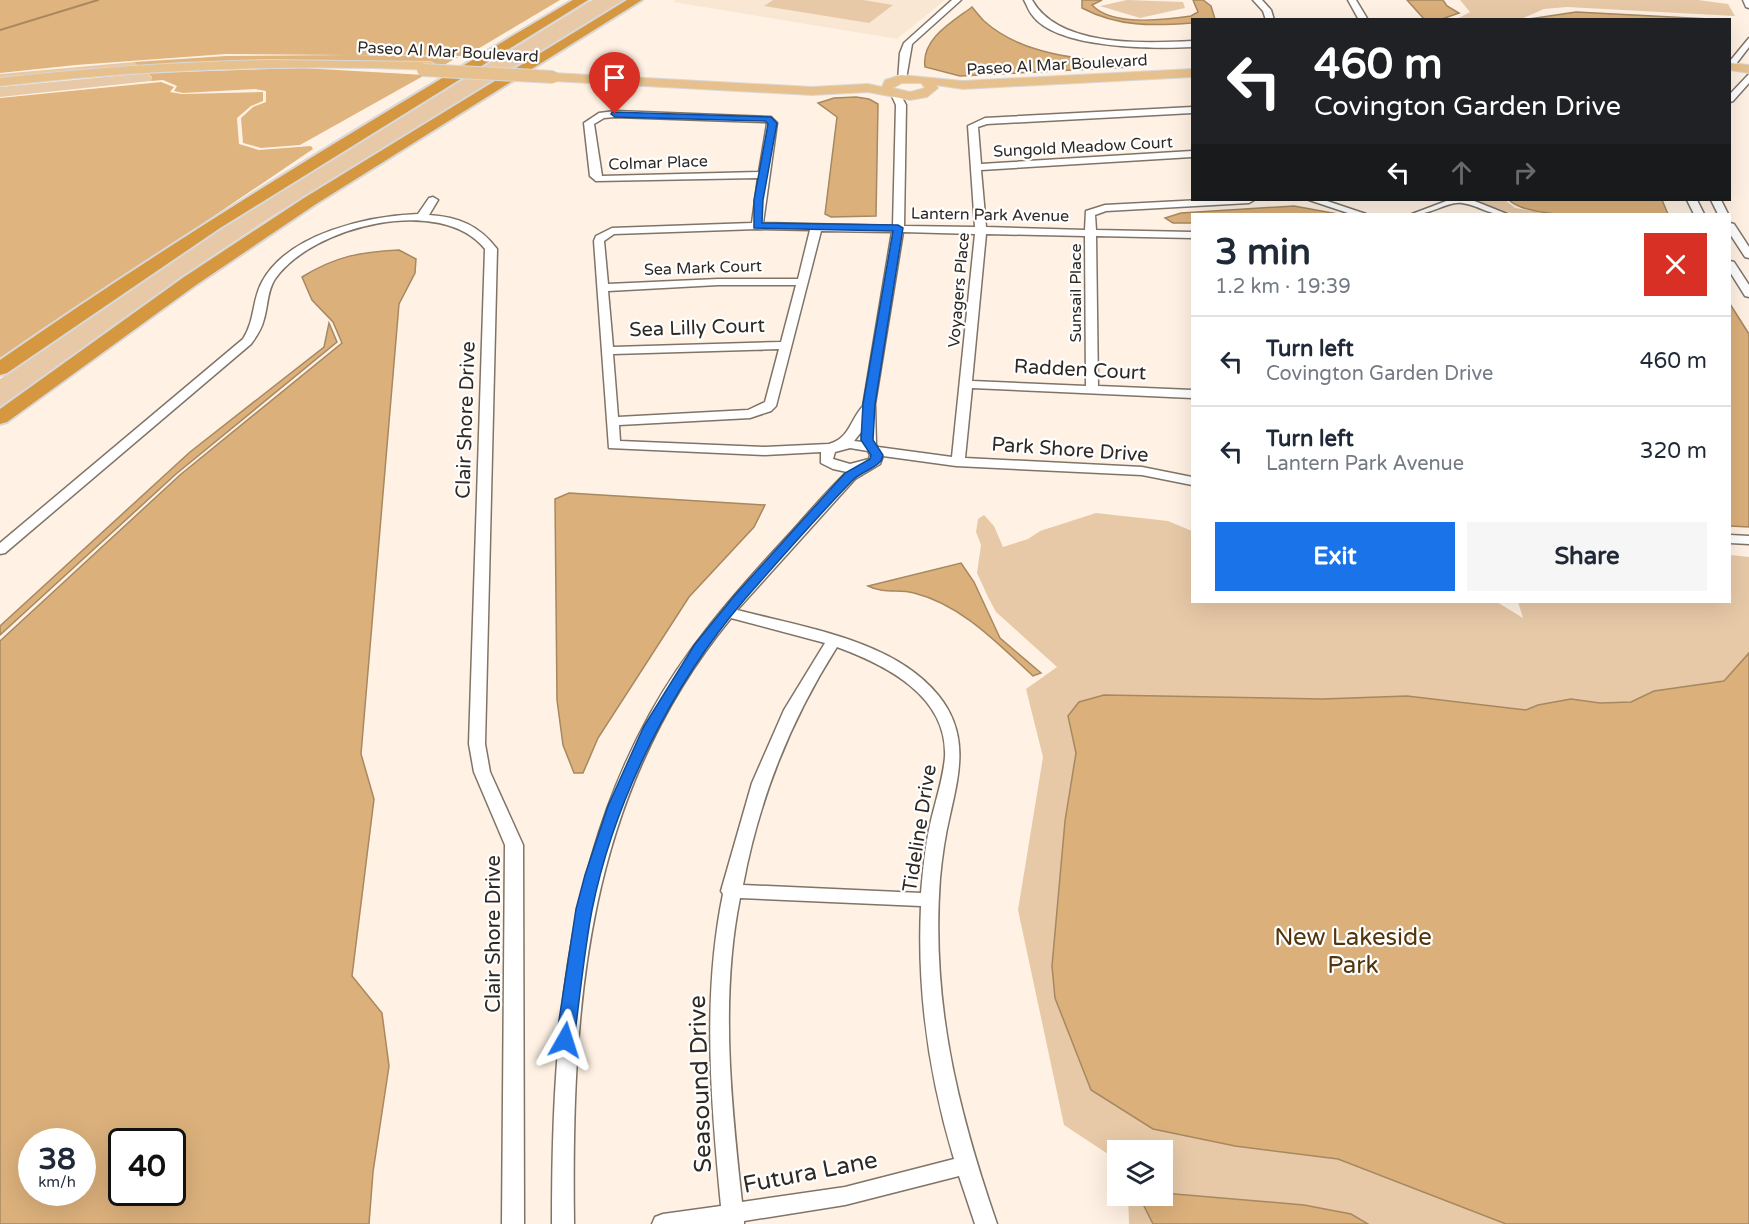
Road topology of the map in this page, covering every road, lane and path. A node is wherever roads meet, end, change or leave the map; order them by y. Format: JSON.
{"nodes":[{"id":1,"x":582,"y":0,"type":"edge"},
{"id":2,"x":636,"y":0,"type":"edge"},
{"id":3,"x":957,"y":0,"type":"edge"},
{"id":4,"x":1028,"y":0,"type":"edge"},
{"id":5,"x":1257,"y":0,"type":"edge"},
{"id":6,"x":1352,"y":0,"type":"edge"},
{"id":7,"x":1747,"y":0,"type":"edge"},
{"id":8,"x":1749,"y":5,"type":"edge"},
{"id":9,"x":1269,"y":18,"type":"edge"},
{"id":10,"x":1363,"y":18,"type":"edge"},
{"id":11,"x":1749,"y":41,"type":"edge"},
{"id":12,"x":1191,"y":44,"type":"edge"},
{"id":13,"x":1749,"y":63,"type":"edge"},
{"id":14,"x":904,"y":64,"type":"junction"},
{"id":15,"x":1731,"y":64,"type":"edge"},
{"id":16,"x":408,"y":67,"type":"junction"},
{"id":17,"x":1749,"y":69,"type":"edge"},
{"id":18,"x":1191,"y":73,"type":"edge"},
{"id":19,"x":1749,"y":77,"type":"edge"},
{"id":20,"x":1191,"y":80,"type":"edge"},
{"id":21,"x":19,"y":82,"type":"junction"},
{"id":22,"x":0,"y":84,"type":"edge"},
{"id":23,"x":921,"y":87,"type":"junction"},
{"id":24,"x":897,"y":90,"type":"junction"},
{"id":25,"x":1731,"y":98,"type":"edge"},
{"id":26,"x":1191,"y":110,"type":"edge"},
{"id":27,"x":1191,"y":154,"type":"edge"},
{"id":28,"x":975,"y":167,"type":"junction"},
{"id":29,"x":764,"y":175,"type":"junction"},
{"id":30,"x":433,"y":200,"type":"dead end"},
{"id":31,"x":1234,"y":201,"type":"edge"},
{"id":32,"x":1317,"y":201,"type":"edge"},
{"id":33,"x":1458,"y":201,"type":"edge"},
{"id":34,"x":1464,"y":201,"type":"edge"},
{"id":35,"x":1358,"y":213,"type":"edge"},
{"id":36,"x":1420,"y":213,"type":"edge"},
{"id":37,"x":1500,"y":213,"type":"edge"},
{"id":38,"x":422,"y":217,"type":"junction"},
{"id":39,"x":757,"y":226,"type":"junction"},
{"id":40,"x":817,"y":226,"type":"junction"},
{"id":41,"x":898,"y":228,"type":"junction"},
{"id":42,"x":1731,"y":228,"type":"edge"},
{"id":43,"x":981,"y":230,"type":"junction"},
{"id":44,"x":1092,"y":233,"type":"junction"},
{"id":45,"x":1191,"y":235,"type":"edge"},
{"id":46,"x":1740,"y":242,"type":"edge"},
{"id":47,"x":1749,"y":255,"type":"edge"},
{"id":48,"x":1731,"y":266,"type":"edge"},
{"id":49,"x":804,"y":282,"type":"junction"},
{"id":50,"x":603,"y":288,"type":"junction"},
{"id":51,"x":1749,"y":294,"type":"edge"},
{"id":52,"x":787,"y":345,"type":"junction"},
{"id":53,"x":608,"y":351,"type":"junction"},
{"id":54,"x":0,"y":369,"type":"edge"},
{"id":55,"x":966,"y":384,"type":"junction"},
{"id":56,"x":1092,"y":389,"type":"junction"},
{"id":57,"x":1191,"y":394,"type":"edge"},
{"id":58,"x":869,"y":404,"type":"junction"},
{"id":59,"x":0,"y":418,"type":"edge"},
{"id":60,"x":612,"y":421,"type":"junction"},
{"id":61,"x":833,"y":454,"type":"junction"},
{"id":62,"x":870,"y":457,"type":"junction"},
{"id":63,"x":952,"y":461,"type":"junction"},
{"id":64,"x":1191,"y":481,"type":"edge"},
{"id":65,"x":821,"y":508,"type":"junction"},
{"id":66,"x":1731,"y":539,"type":"edge"},
{"id":67,"x":1749,"y":540,"type":"edge"},
{"id":68,"x":0,"y":550,"type":"edge"},
{"id":69,"x":727,"y":612,"type":"junction"},
{"id":70,"x":833,"y":642,"type":"junction"},
{"id":71,"x":730,"y":891,"type":"junction"},
{"id":72,"x":930,"y":900,"type":"junction"},
{"id":73,"x":965,"y":1165,"type":"junction"},
{"id":74,"x":733,"y":1219,"type":"edge"},
{"id":75,"x":513,"y":1224,"type":"edge"},
{"id":76,"x":563,"y":1224,"type":"edge"},
{"id":77,"x":663,"y":1224,"type":"edge"},
{"id":78,"x":986,"y":1224,"type":"edge"}],
"edges":[{"from":1,"to":54,"type":"highway"},
{"from":2,"to":59,"type":"highway"},
{"from":3,"to":14,"type":"street"},
{"from":4,"to":12,"type":"street"},
{"from":5,"to":9,"type":"street"},
{"from":6,"to":10,"type":"street"},
{"from":7,"to":8,"type":"street"},
{"from":11,"to":15,"type":"street"},
{"from":13,"to":15,"type":"main road"},
{"from":14,"to":23,"type":"street"},
{"from":14,"to":24,"type":"street"},
{"from":15,"to":17,"type":"main road"},
{"from":16,"to":21,"type":"main road","name":"Paseo Al Mar Boulevard"},
{"from":16,"to":21,"type":"main road","name":"Paseo Al Mar Boulevard"},
{"from":16,"to":24,"type":"main road","name":"Paseo Al Mar Boulevard","bridge":true},
{"from":16,"to":24,"type":"main road","name":"Paseo Al Mar Boulevard","bridge":true},
{"from":18,"to":23,"type":"main road","name":"Paseo Al Mar Boulevard"},
{"from":19,"to":25,"type":"street"},
{"from":20,"to":23,"type":"main road","name":"Paseo Al Mar Boulevard"},
{"from":21,"to":22,"type":"main road"},
{"from":23,"to":24,"type":"main road"},
{"from":24,"to":41,"type":"street"},
{"from":26,"to":28,"type":"street","name":"Voyagers Place"},
{"from":27,"to":28,"type":"street","name":"Sungold Meadow Court"},
{"from":28,"to":43,"type":"street","name":"Voyagers Place"},
{"from":29,"to":29,"type":"street","name":"Colmar Place"},
{"from":29,"to":39,"type":"street","name":"Colmar Place"},
{"from":30,"to":38,"type":"street"},
{"from":31,"to":44,"type":"street","name":"Sunsail Place"},
{"from":32,"to":35,"type":"street"},
{"from":33,"to":36,"type":"street"},
{"from":34,"to":37,"type":"street"},
{"from":38,"to":68,"type":"street","name":"Clair Shore Drive"},
{"from":38,"to":75,"type":"street","name":"Clair Shore Drive"},
{"from":39,"to":40,"type":"street","name":"Lantern Park Avenue"},
{"from":39,"to":50,"type":"street","name":"Lantern Park Avenue"},
{"from":40,"to":41,"type":"street","name":"Lantern Park Avenue"},
{"from":40,"to":49,"type":"street"},
{"from":41,"to":43,"type":"street","name":"Lantern Park Avenue"},
{"from":41,"to":58,"type":"street"},
{"from":42,"to":46,"type":"street"},
{"from":43,"to":44,"type":"street","name":"Lantern Park Avenue"},
{"from":43,"to":55,"type":"street","name":"Voyagers Place"},
{"from":44,"to":45,"type":"street","name":"Lantern Park Avenue"},
{"from":44,"to":56,"type":"street","name":"Sunsail Place"},
{"from":46,"to":47,"type":"street"},
{"from":48,"to":51,"type":"street"},
{"from":49,"to":50,"type":"street","name":"Sea Mark Court"},
{"from":49,"to":52,"type":"street"},
{"from":50,"to":53,"type":"street","name":"Lantern Park Avenue"},
{"from":52,"to":53,"type":"street","name":"Sea Lilly Court"},
{"from":52,"to":60,"type":"street"},
{"from":53,"to":60,"type":"street","name":"Lantern Park Avenue"},
{"from":55,"to":56,"type":"street","name":"Radden Court"},
{"from":55,"to":63,"type":"street","name":"Voyagers Place"},
{"from":56,"to":57,"type":"street","name":"Radden Court"},
{"from":58,"to":61,"type":"street"},
{"from":58,"to":62,"type":"street"},
{"from":60,"to":61,"type":"street","name":"Lantern Park Avenue"},
{"from":61,"to":62,"type":"street"},
{"from":61,"to":62,"type":"street"},
{"from":61,"to":65,"type":"street"},
{"from":62,"to":63,"type":"street","name":"Park Shore Drive"},
{"from":62,"to":65,"type":"street"},
{"from":63,"to":64,"type":"street","name":"Park Shore Drive"},
{"from":65,"to":69,"type":"street"},
{"from":66,"to":67,"type":"street"},
{"from":69,"to":70,"type":"street","name":"Tideline Drive"},
{"from":69,"to":76,"type":"street"},
{"from":70,"to":71,"type":"street","name":"Seasound Drive"},
{"from":70,"to":72,"type":"street","name":"Tideline Drive"},
{"from":71,"to":72,"type":"street"},
{"from":71,"to":74,"type":"street","name":"Seasound Drive"},
{"from":72,"to":73,"type":"street","name":"Tideline Drive"},
{"from":73,"to":74,"type":"street","name":"Futura Lane"},
{"from":73,"to":78,"type":"street","name":"Tideline Drive"},
{"from":74,"to":77,"type":"street","name":"Futura Lane"}]}
